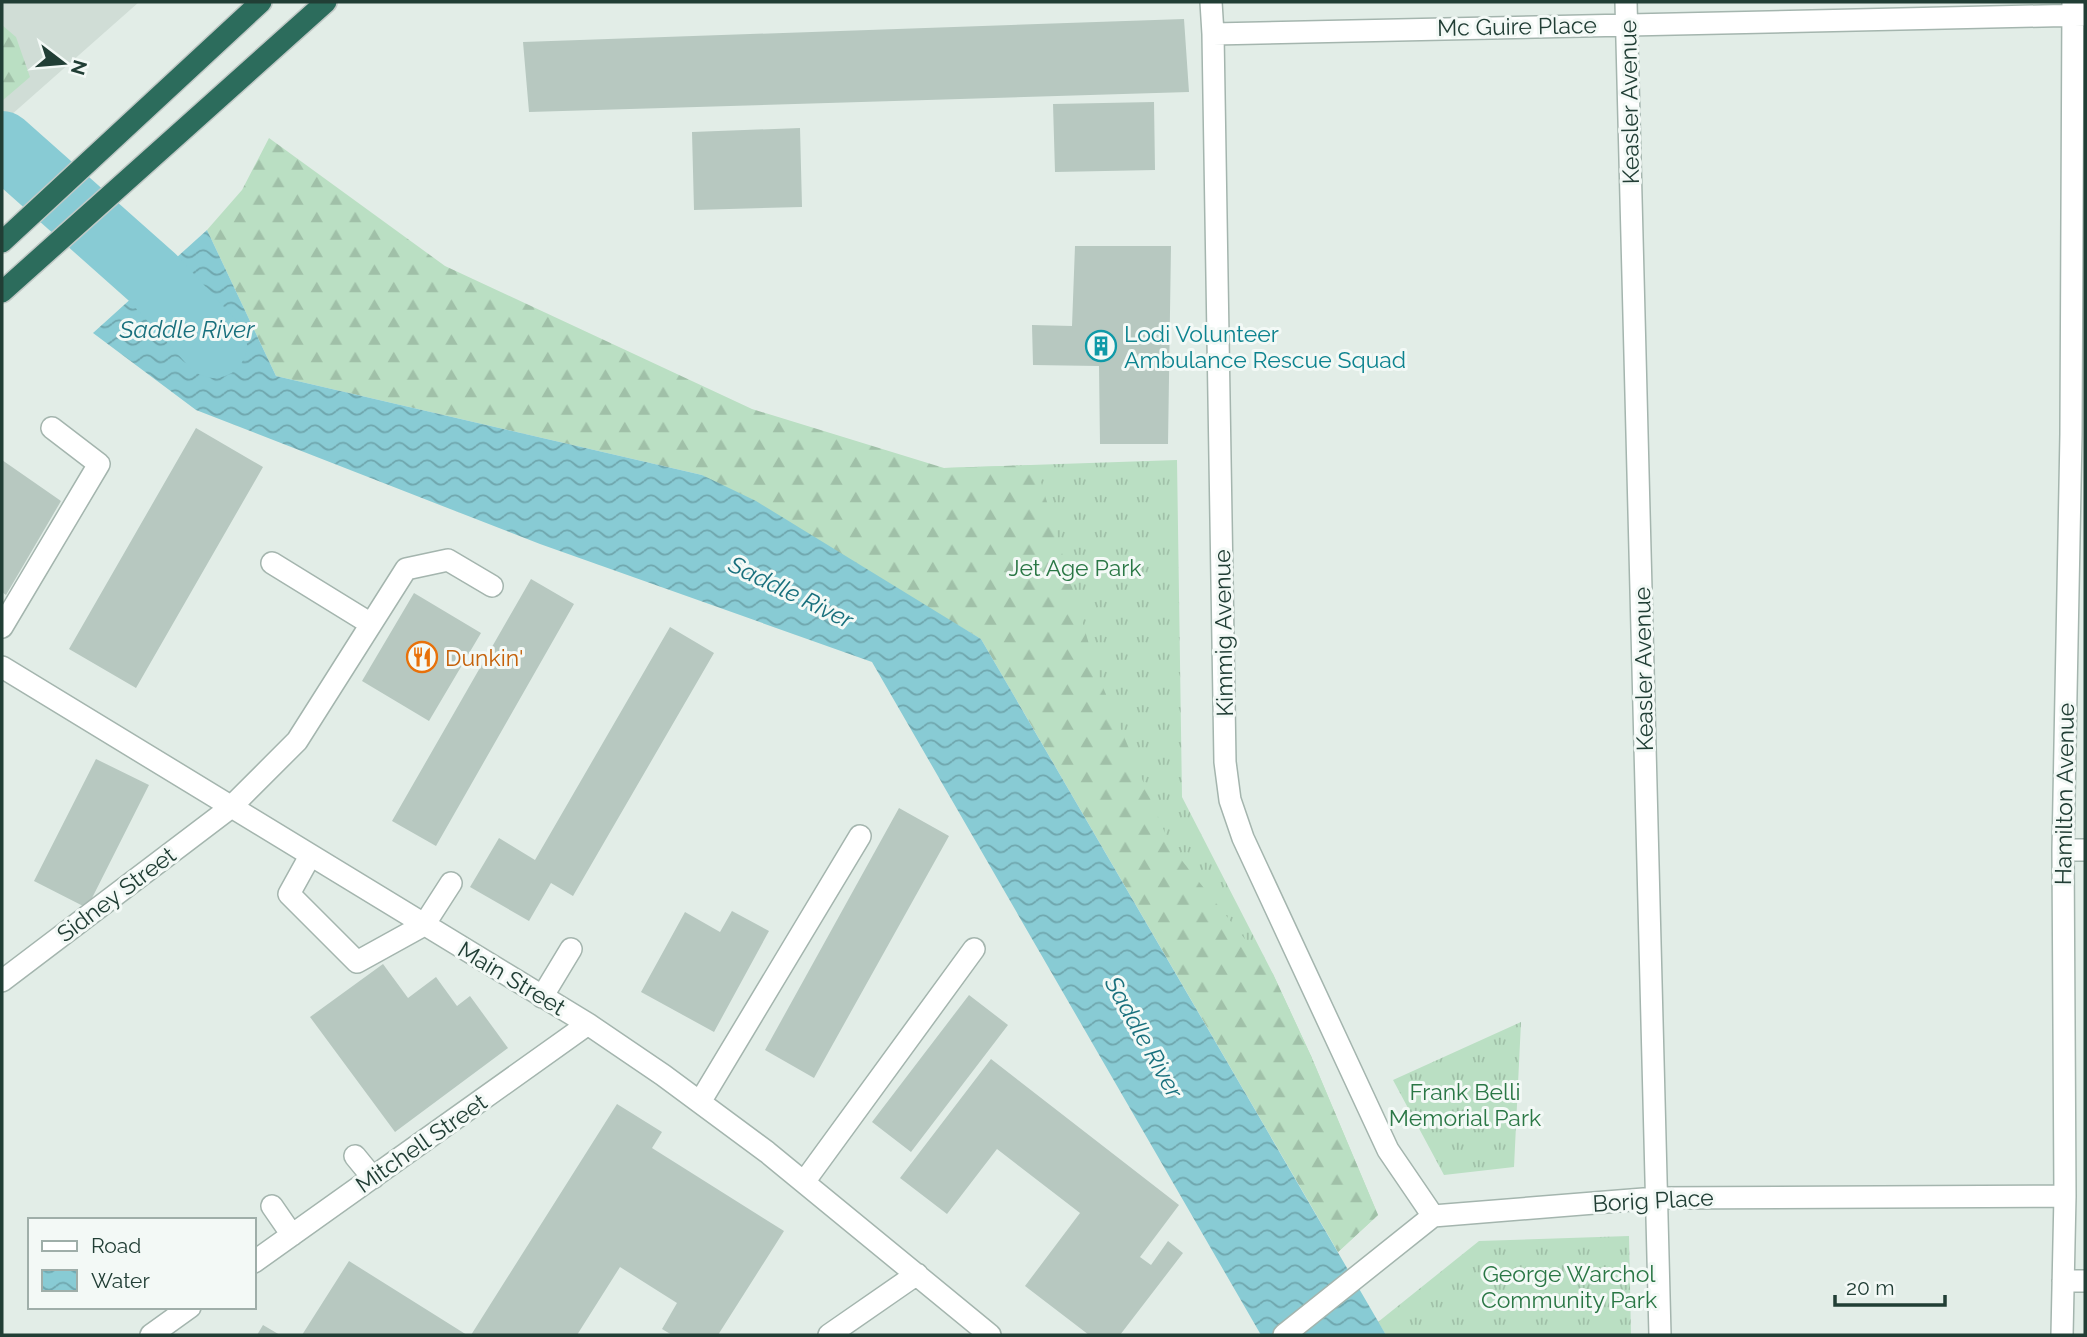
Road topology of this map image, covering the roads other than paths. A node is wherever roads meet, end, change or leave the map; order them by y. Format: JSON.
{"nodes":[{"id":1,"x":261,"y":2,"type":"edge"},
{"id":2,"x":326,"y":2,"type":"edge"},
{"id":3,"x":1211,"y":2,"type":"edge"},
{"id":4,"x":1626,"y":2,"type":"edge"},
{"id":5,"x":2077,"y":10,"type":"edge"},
{"id":6,"x":1627,"y":24,"type":"junction"},
{"id":7,"x":1213,"y":34,"type":"junction"},
{"id":8,"x":2,"y":242,"type":"edge"},
{"id":9,"x":2,"y":292,"type":"edge"},
{"id":10,"x":52,"y":428,"type":"dead end"},
{"id":11,"x":2078,"y":434,"type":"edge"},
{"id":12,"x":272,"y":563,"type":"dead end"},
{"id":13,"x":492,"y":586,"type":"dead end"},
{"id":14,"x":371,"y":624,"type":"junction"},
{"id":15,"x":2,"y":627,"type":"edge"},
{"id":16,"x":2,"y":667,"type":"edge"},
{"id":17,"x":230,"y":808,"type":"junction"},
{"id":18,"x":860,"y":836,"type":"dead end"},
{"id":19,"x":2063,"y":850,"type":"junction"},
{"id":20,"x":2085,"y":850,"type":"edge"},
{"id":21,"x":310,"y":856,"type":"junction"},
{"id":22,"x":451,"y":883,"type":"dead end"},
{"id":23,"x":424,"y":925,"type":"junction"},
{"id":24,"x":571,"y":949,"type":"dead end"},
{"id":25,"x":974,"y":949,"type":"dead end"},
{"id":26,"x":2,"y":981,"type":"edge"},
{"id":27,"x":542,"y":997,"type":"junction"},
{"id":28,"x":587,"y":1024,"type":"junction"},
{"id":29,"x":700,"y":1102,"type":"junction"},
{"id":30,"x":355,"y":1156,"type":"dead end"},
{"id":31,"x":373,"y":1178,"type":"junction"},
{"id":32,"x":804,"y":1182,"type":"junction"},
{"id":33,"x":2065,"y":1196,"type":"junction"},
{"id":34,"x":1656,"y":1198,"type":"junction"},
{"id":35,"x":272,"y":1206,"type":"dead end"},
{"id":36,"x":1433,"y":1216,"type":"junction"},
{"id":37,"x":292,"y":1235,"type":"junction"},
{"id":38,"x":256,"y":1261,"type":"edge"},
{"id":39,"x":917,"y":1274,"type":"junction"},
{"id":40,"x":2063,"y":1281,"type":"junction"},
{"id":41,"x":2085,"y":1281,"type":"edge"},
{"id":42,"x":187,"y":1309,"type":"edge"},
{"id":43,"x":151,"y":1335,"type":"edge"},
{"id":44,"x":829,"y":1335,"type":"edge"},
{"id":45,"x":990,"y":1335,"type":"edge"},
{"id":46,"x":1284,"y":1335,"type":"edge"},
{"id":47,"x":1660,"y":1335,"type":"edge"},
{"id":48,"x":2062,"y":1335,"type":"edge"}],
"edges":[{"from":1,"to":8,"type":"highway"},
{"from":2,"to":9,"type":"highway"},
{"from":3,"to":7,"type":"street","name":"Kimmig Avenue"},
{"from":4,"to":6,"type":"street","name":"Keasler Avenue"},
{"from":5,"to":6,"type":"street","name":"Mc Guire Place"},
{"from":5,"to":11,"type":"street","name":"Hamilton Avenue"},
{"from":6,"to":7,"type":"street","name":"Mc Guire Place"},
{"from":6,"to":34,"type":"street","name":"Keasler Avenue"},
{"from":7,"to":36,"type":"street","name":"Kimmig Avenue"},
{"from":10,"to":15,"type":"street"},
{"from":11,"to":19,"type":"street","name":"Hamilton Avenue"},
{"from":12,"to":14,"type":"street"},
{"from":13,"to":14,"type":"street","name":"Sidney Street"},
{"from":14,"to":17,"type":"street","name":"Sidney Street"},
{"from":16,"to":17,"type":"street","name":"Main Street"},
{"from":17,"to":21,"type":"street","name":"Main Street"},
{"from":17,"to":26,"type":"street","name":"Sidney Street"},
{"from":18,"to":29,"type":"street"},
{"from":19,"to":20,"type":"street"},
{"from":19,"to":33,"type":"street","name":"Hamilton Avenue"},
{"from":21,"to":23,"type":"street","name":"Main Street"},
{"from":21,"to":23,"type":"street"},
{"from":22,"to":23,"type":"street"},
{"from":23,"to":27,"type":"street","name":"Main Street"},
{"from":24,"to":27,"type":"street"},
{"from":25,"to":32,"type":"street"},
{"from":27,"to":28,"type":"street","name":"Main Street"},
{"from":28,"to":29,"type":"street","name":"Main Street"},
{"from":28,"to":31,"type":"street","name":"Mitchell Street"},
{"from":29,"to":32,"type":"street","name":"Main Street"},
{"from":30,"to":31,"type":"street"},
{"from":31,"to":37,"type":"street","name":"Mitchell Street"},
{"from":32,"to":39,"type":"street","name":"Main Street"},
{"from":33,"to":34,"type":"street","name":"Borig Place"},
{"from":33,"to":40,"type":"street","name":"Hamilton Avenue"},
{"from":34,"to":36,"type":"street","name":"Borig Place"},
{"from":34,"to":47,"type":"street","name":"Keasler Avenue"},
{"from":35,"to":37,"type":"street"},
{"from":36,"to":46,"type":"street"},
{"from":37,"to":38,"type":"street","name":"Mitchell Street"},
{"from":39,"to":44,"type":"street"},
{"from":39,"to":45,"type":"street","name":"Main Street"},
{"from":40,"to":41,"type":"street"},
{"from":40,"to":48,"type":"street","name":"Hamilton Avenue"},
{"from":42,"to":43,"type":"street"}]}
